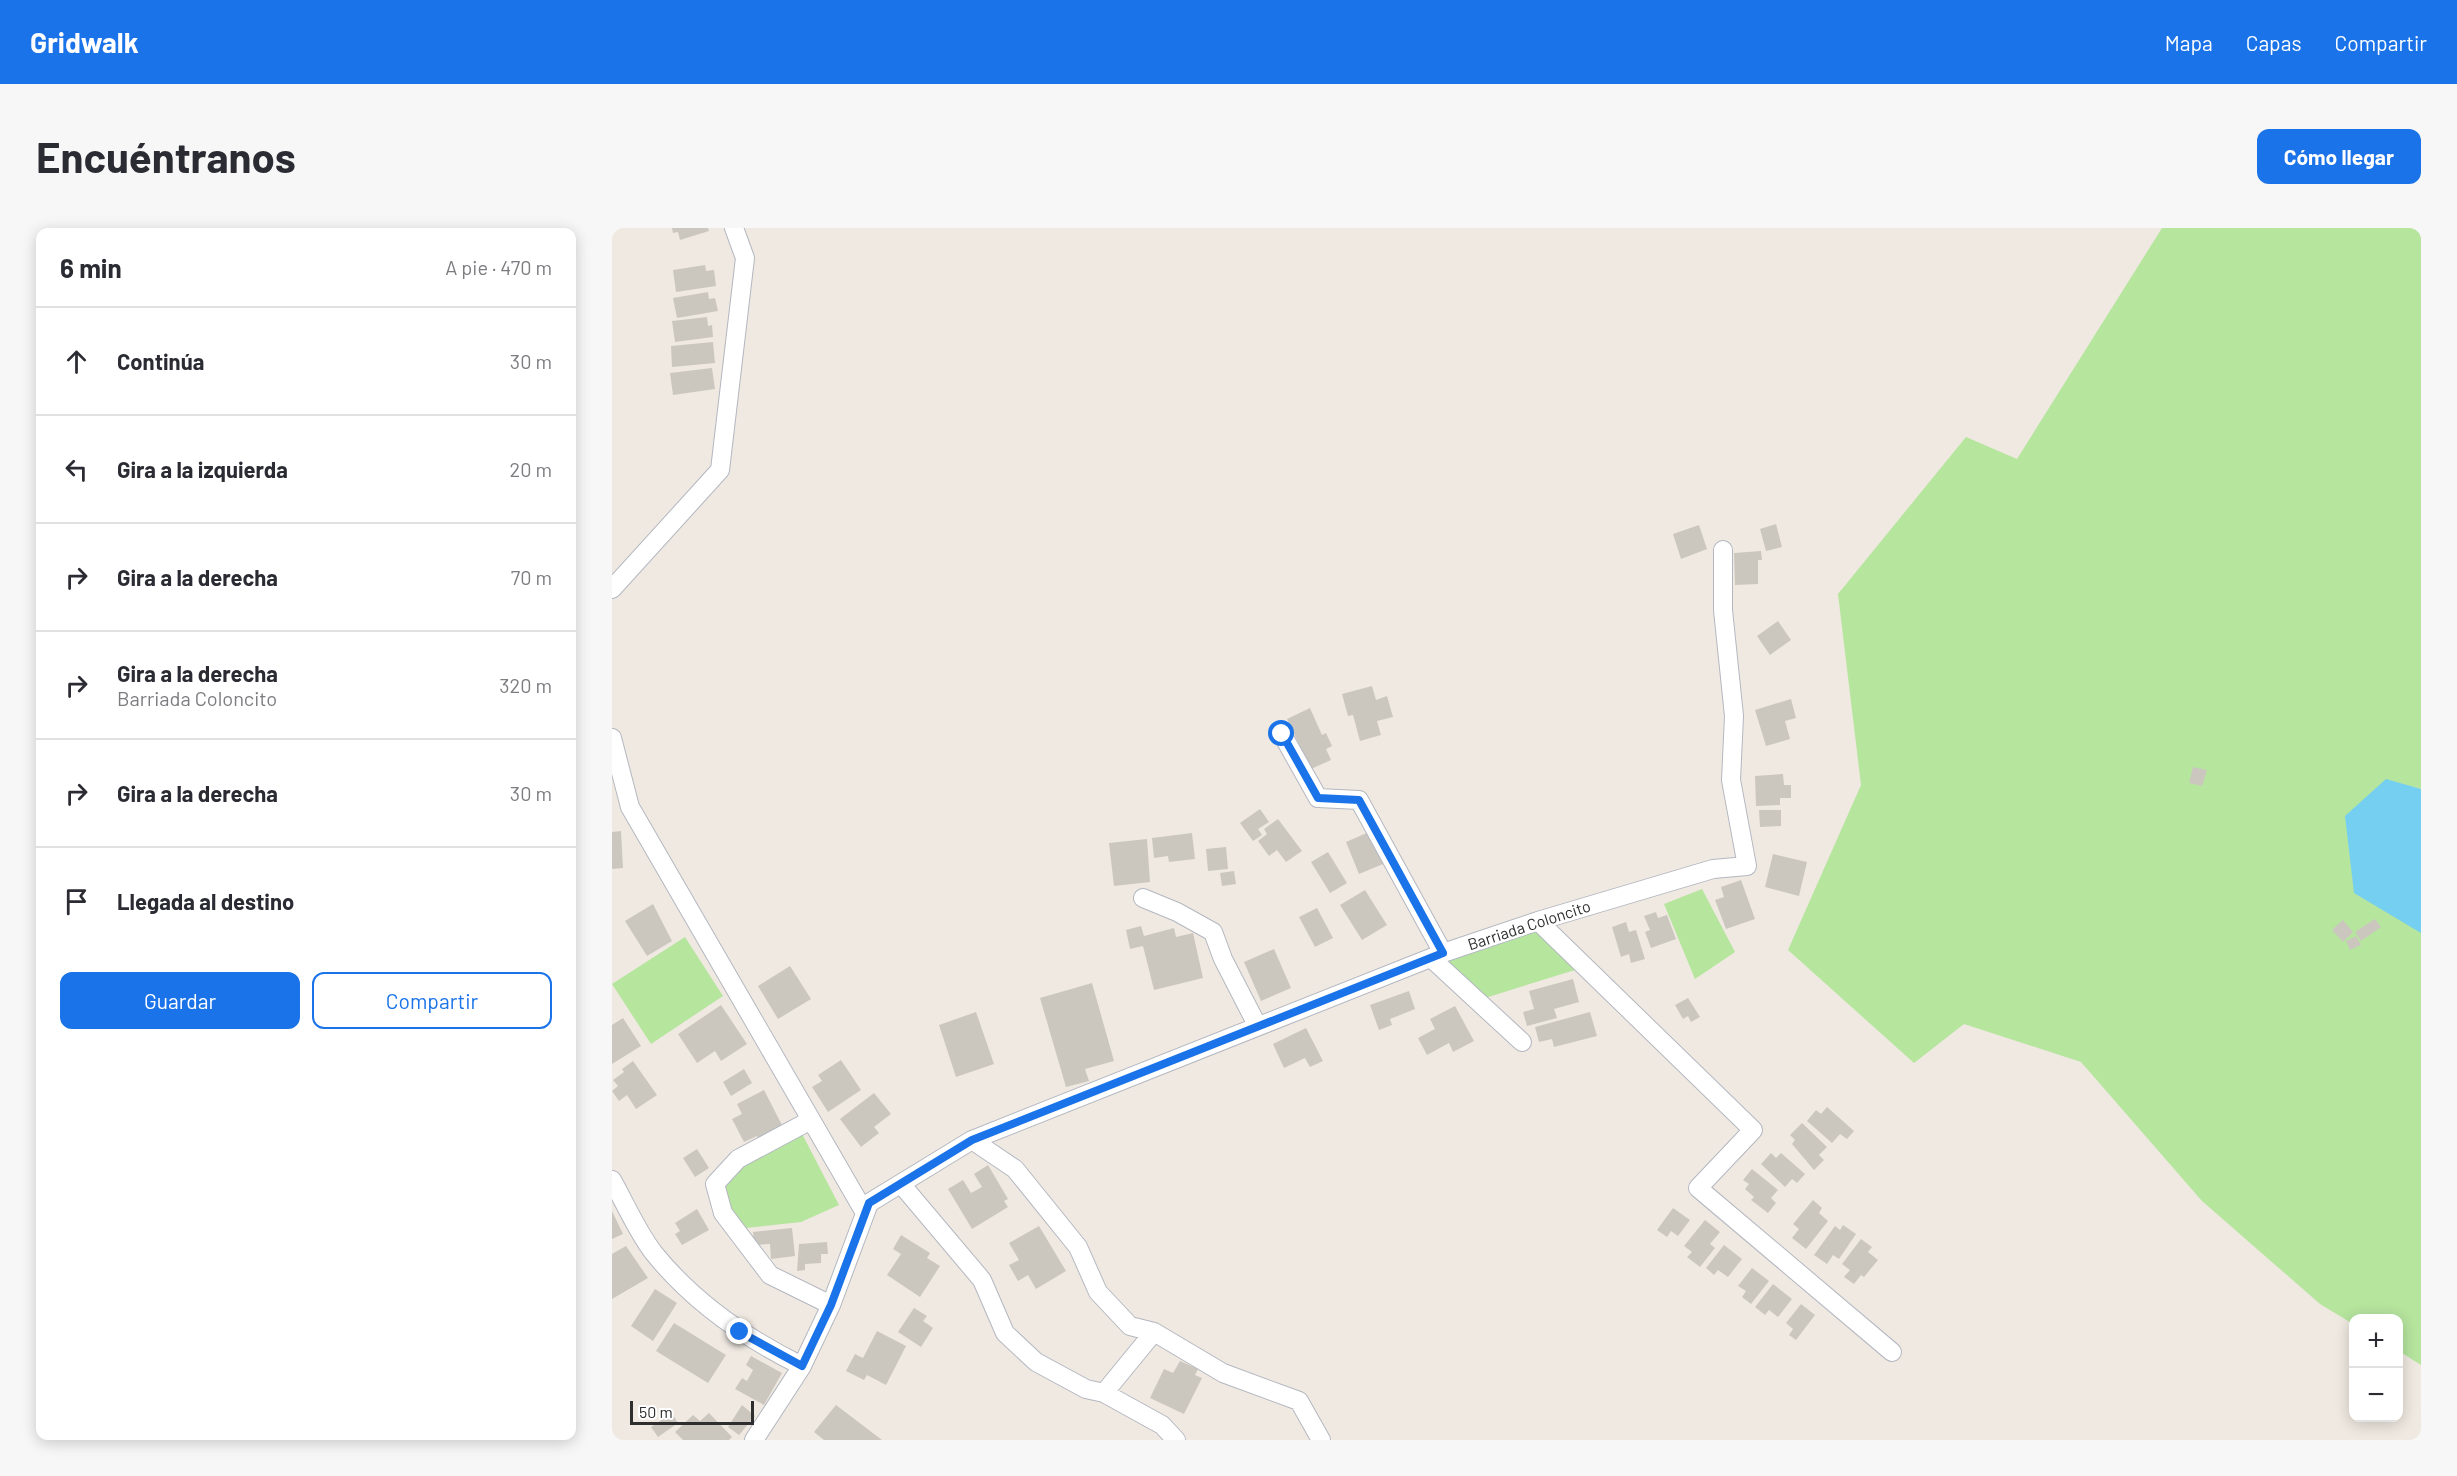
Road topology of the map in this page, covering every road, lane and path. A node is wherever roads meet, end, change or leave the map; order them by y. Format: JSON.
{"nodes":[{"id":1,"x":734,"y":228,"type":"edge"},
{"id":2,"x":1723,"y":550,"type":"dead end"},
{"id":3,"x":612,"y":589,"type":"edge"},
{"id":4,"x":1282,"y":734,"type":"dead end"},
{"id":5,"x":612,"y":738,"type":"edge"},
{"id":6,"x":1143,"y":898,"type":"dead end"},
{"id":7,"x":1538,"y":921,"type":"junction"},
{"id":8,"x":1437,"y":955,"type":"junction"},
{"id":9,"x":1257,"y":1025,"type":"junction"},
{"id":10,"x":1522,"y":1042,"type":"dead end"},
{"id":11,"x":811,"y":1120,"type":"junction"},
{"id":12,"x":972,"y":1140,"type":"junction"},
{"id":13,"x":612,"y":1180,"type":"edge"},
{"id":14,"x":901,"y":1184,"type":"junction"},
{"id":15,"x":865,"y":1213,"type":"junction"},
{"id":16,"x":831,"y":1305,"type":"junction"},
{"id":17,"x":1154,"y":1332,"type":"junction"},
{"id":18,"x":1892,"y":1352,"type":"dead end"},
{"id":19,"x":802,"y":1366,"type":"junction"},
{"id":20,"x":1104,"y":1393,"type":"junction"},
{"id":21,"x":754,"y":1440,"type":"edge"},
{"id":22,"x":1176,"y":1440,"type":"edge"},
{"id":23,"x":1321,"y":1440,"type":"edge"}],
"edges":[{"from":1,"to":3,"type":"street"},
{"from":2,"to":7,"type":"street","name":"Barriada Coloncito"},
{"from":4,"to":8,"type":"street"},
{"from":5,"to":11,"type":"street"},
{"from":6,"to":9,"type":"street"},
{"from":7,"to":8,"type":"street","name":"Barriada Coloncito"},
{"from":7,"to":18,"type":"street"},
{"from":8,"to":9,"type":"street","name":"Barriada Coloncito"},
{"from":8,"to":10,"type":"street"},
{"from":9,"to":12,"type":"street","name":"Barriada Coloncito"},
{"from":11,"to":15,"type":"street"},
{"from":11,"to":16,"type":"street"},
{"from":12,"to":14,"type":"street","name":"Barriada Coloncito"},
{"from":12,"to":17,"type":"street"},
{"from":13,"to":19,"type":"street"},
{"from":14,"to":15,"type":"street","name":"Barriada Coloncito"},
{"from":14,"to":20,"type":"street"},
{"from":15,"to":16,"type":"street","name":"Barriada Coloncito"},
{"from":16,"to":19,"type":"street","name":"Barriada Coloncito"},
{"from":17,"to":20,"type":"street"},
{"from":17,"to":23,"type":"street"},
{"from":19,"to":21,"type":"street","name":"Barriada Coloncito"},
{"from":20,"to":22,"type":"street"}]}
